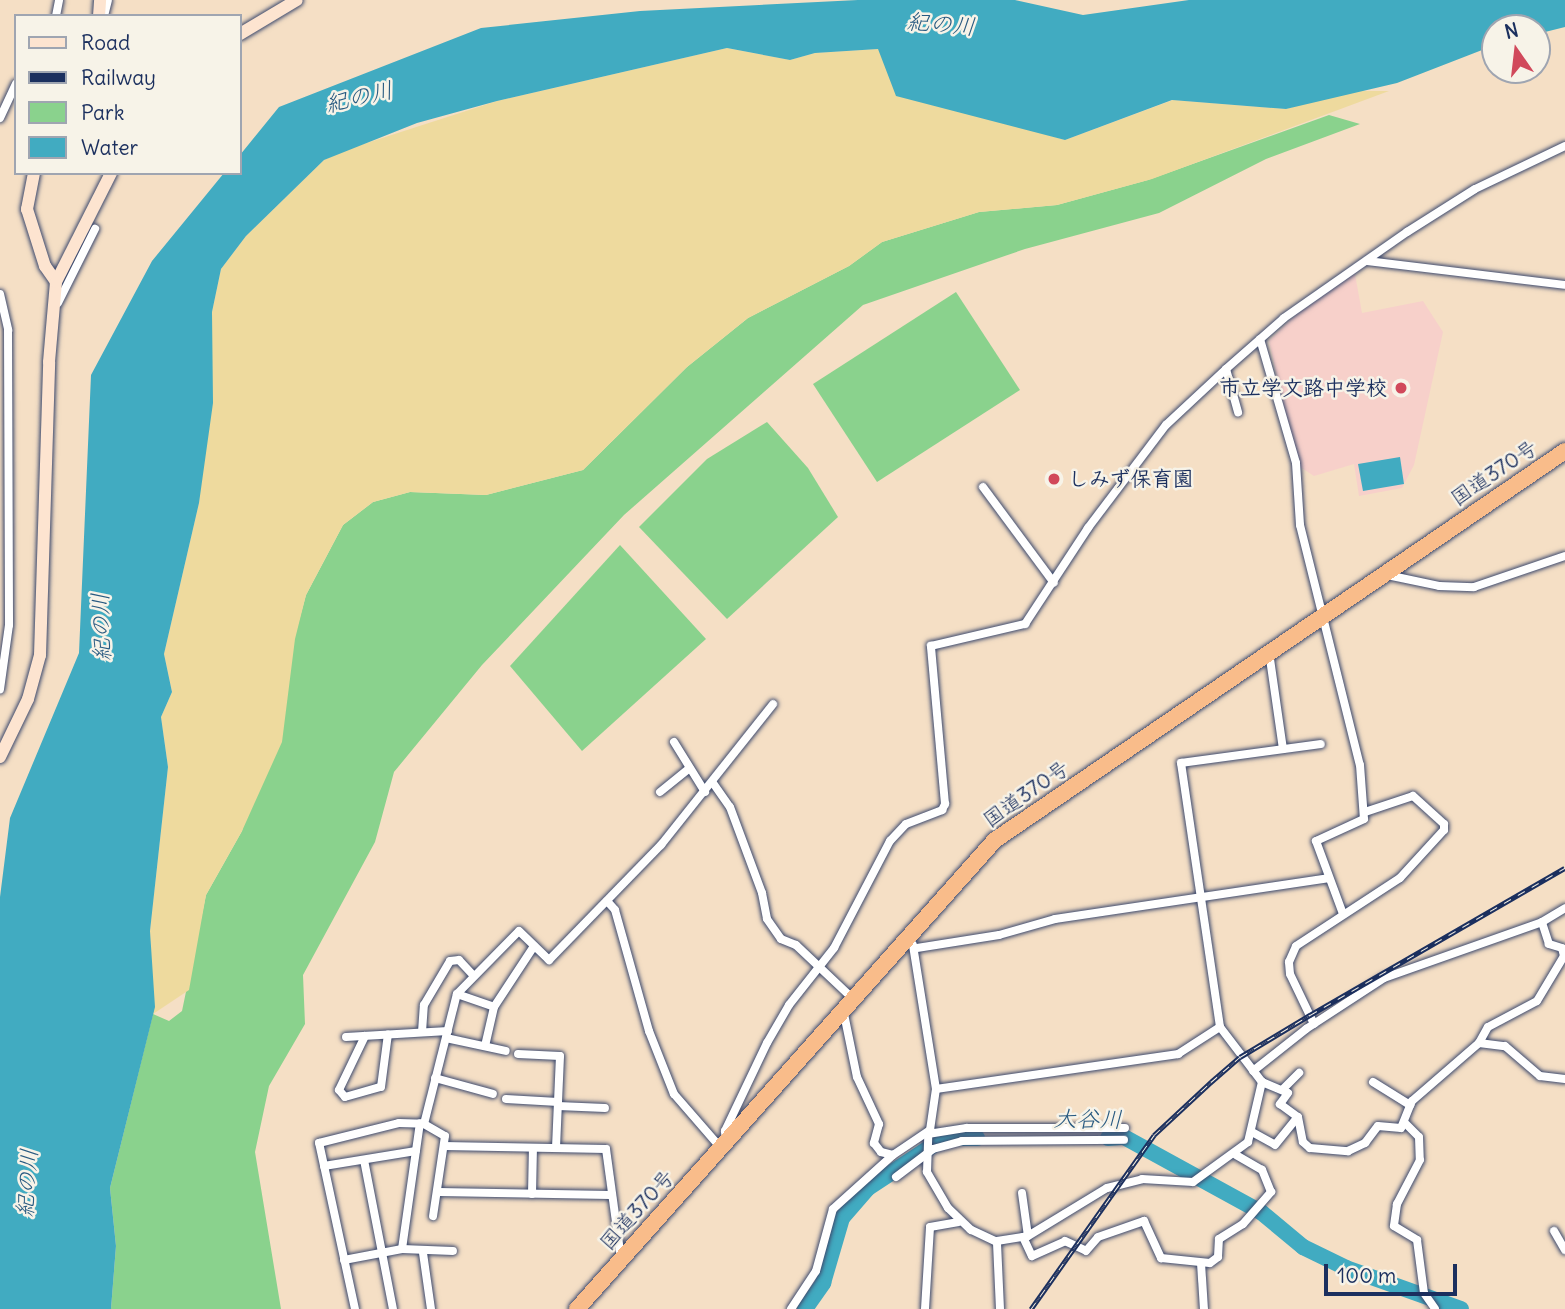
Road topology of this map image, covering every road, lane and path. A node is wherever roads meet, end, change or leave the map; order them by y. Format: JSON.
{"nodes":[{"id":1,"x":297,"y":0,"type":"edge"},
{"id":2,"x":242,"y":33,"type":"edge"},
{"id":3,"x":14,"y":86,"type":"edge"},
{"id":4,"x":0,"y":118,"type":"edge"},
{"id":5,"x":1565,"y":146,"type":"edge"},
{"id":6,"x":34,"y":175,"type":"edge"},
{"id":7,"x":110,"y":175,"type":"edge"},
{"id":8,"x":95,"y":229,"type":"dead end"},
{"id":9,"x":1367,"y":261,"type":"junction"},
{"id":10,"x":56,"y":282,"type":"junction"},
{"id":11,"x":1565,"y":285,"type":"edge"},
{"id":12,"x":1,"y":299,"type":"edge"},
{"id":13,"x":51,"y":319,"type":"junction"},
{"id":14,"x":1260,"y":339,"type":"junction"},
{"id":15,"x":1226,"y":369,"type":"junction"},
{"id":16,"x":1238,"y":412,"type":"dead end"},
{"id":17,"x":4,"y":422,"type":"edge"},
{"id":18,"x":1565,"y":451,"type":"edge"},
{"id":19,"x":983,"y":487,"type":"dead end"},
{"id":20,"x":4,"y":495,"type":"edge"},
{"id":21,"x":1565,"y":556,"type":"edge"},
{"id":22,"x":1384,"y":574,"type":"junction"},
{"id":23,"x":4,"y":579,"type":"edge"},
{"id":24,"x":1054,"y":583,"type":"junction"},
{"id":25,"x":1324,"y":615,"type":"junction"},
{"id":26,"x":1269,"y":652,"type":"junction"},
{"id":27,"x":3,"y":654,"type":"edge"},
{"id":28,"x":0,"y":689,"type":"edge"},
{"id":29,"x":773,"y":704,"type":"dead end"},
{"id":30,"x":674,"y":742,"type":"dead end"},
{"id":31,"x":1321,"y":744,"type":"dead end"},
{"id":32,"x":1283,"y":749,"type":"junction"},
{"id":33,"x":0,"y":757,"type":"edge"},
{"id":34,"x":690,"y":768,"type":"junction"},
{"id":35,"x":713,"y":783,"type":"junction"},
{"id":36,"x":660,"y":792,"type":"dead end"},
{"id":37,"x":705,"y":792,"type":"junction"},
{"id":38,"x":1365,"y":812,"type":"junction"},
{"id":39,"x":1328,"y":878,"type":"junction"},
{"id":40,"x":1200,"y":898,"type":"junction"},
{"id":41,"x":607,"y":901,"type":"junction"},
{"id":42,"x":1565,"y":908,"type":"edge"},
{"id":43,"x":1343,"y":914,"type":"junction"},
{"id":44,"x":1542,"y":922,"type":"junction"},
{"id":45,"x":911,"y":944,"type":"junction"},
{"id":46,"x":534,"y":946,"type":"junction"},
{"id":47,"x":819,"y":968,"type":"junction"},
{"id":48,"x":473,"y":975,"type":"junction"},
{"id":49,"x":457,"y":994,"type":"junction"},
{"id":50,"x":847,"y":1003,"type":"junction"},
{"id":51,"x":494,"y":1007,"type":"junction"},
{"id":52,"x":1314,"y":1024,"type":"junction"},
{"id":53,"x":1220,"y":1027,"type":"junction"},
{"id":54,"x":422,"y":1032,"type":"junction"},
{"id":55,"x":388,"y":1034,"type":"junction"},
{"id":56,"x":447,"y":1034,"type":"junction"},
{"id":57,"x":365,"y":1036,"type":"junction"},
{"id":58,"x":346,"y":1037,"type":"dead end"},
{"id":59,"x":1479,"y":1043,"type":"junction"},
{"id":60,"x":485,"y":1046,"type":"junction"},
{"id":61,"x":506,"y":1051,"type":"dead end"},
{"id":62,"x":518,"y":1054,"type":"dead end"},
{"id":63,"x":1253,"y":1071,"type":"junction"},
{"id":64,"x":1299,"y":1073,"type":"dead end"},
{"id":65,"x":435,"y":1078,"type":"junction"},
{"id":66,"x":1565,"y":1079,"type":"edge"},
{"id":67,"x":1262,"y":1082,"type":"junction"},
{"id":68,"x":1373,"y":1082,"type":"dead end"},
{"id":69,"x":936,"y":1089,"type":"junction"},
{"id":70,"x":1283,"y":1089,"type":"junction"},
{"id":71,"x":493,"y":1094,"type":"dead end"},
{"id":72,"x":506,"y":1100,"type":"dead end"},
{"id":73,"x":558,"y":1104,"type":"junction"},
{"id":74,"x":1410,"y":1105,"type":"junction"},
{"id":75,"x":586,"y":1107,"type":"junction"},
{"id":76,"x":605,"y":1108,"type":"dead end"},
{"id":77,"x":1298,"y":1117,"type":"junction"},
{"id":78,"x":585,"y":1119,"type":"dead end"},
{"id":79,"x":422,"y":1123,"type":"junction"},
{"id":80,"x":1406,"y":1124,"type":"junction"},
{"id":81,"x":1125,"y":1128,"type":"dead end"},
{"id":82,"x":1252,"y":1132,"type":"junction"},
{"id":83,"x":1124,"y":1140,"type":"dead end"},
{"id":84,"x":929,"y":1143,"type":"junction"},
{"id":85,"x":723,"y":1144,"type":"junction"},
{"id":86,"x":444,"y":1146,"type":"junction"},
{"id":87,"x":533,"y":1148,"type":"junction"},
{"id":88,"x":556,"y":1148,"type":"junction"},
{"id":89,"x":416,"y":1151,"type":"junction"},
{"id":90,"x":893,"y":1155,"type":"junction"},
{"id":91,"x":1236,"y":1155,"type":"junction"},
{"id":92,"x":363,"y":1160,"type":"junction"},
{"id":93,"x":324,"y":1166,"type":"junction"},
{"id":94,"x":896,"y":1177,"type":"dead end"},
{"id":95,"x":439,"y":1192,"type":"junction"},
{"id":96,"x":532,"y":1194,"type":"junction"},
{"id":97,"x":1022,"y":1194,"type":"dead end"},
{"id":98,"x":611,"y":1195,"type":"junction"},
{"id":99,"x":433,"y":1216,"type":"dead end"},
{"id":100,"x":959,"y":1222,"type":"junction"},
{"id":101,"x":1554,"y":1231,"type":"dead end"},
{"id":102,"x":1026,"y":1236,"type":"junction"},
{"id":103,"x":997,"y":1241,"type":"junction"},
{"id":104,"x":402,"y":1250,"type":"junction"},
{"id":105,"x":1565,"y":1250,"type":"edge"},
{"id":106,"x":453,"y":1251,"type":"dead end"},
{"id":107,"x":382,"y":1253,"type":"junction"},
{"id":108,"x":423,"y":1253,"type":"junction"},
{"id":109,"x":621,"y":1259,"type":"junction"},
{"id":110,"x":344,"y":1260,"type":"junction"},
{"id":111,"x":1201,"y":1263,"type":"junction"},
{"id":112,"x":355,"y":1309,"type":"edge"},
{"id":113,"x":393,"y":1309,"type":"edge"},
{"id":114,"x":431,"y":1309,"type":"edge"},
{"id":115,"x":577,"y":1309,"type":"edge"},
{"id":116,"x":791,"y":1309,"type":"edge"},
{"id":117,"x":925,"y":1309,"type":"edge"},
{"id":118,"x":1000,"y":1309,"type":"edge"},
{"id":119,"x":1204,"y":1309,"type":"edge"},
{"id":120,"x":1435,"y":1309,"type":"edge"}],
"edges":[{"from":1,"to":2,"type":"street"},
{"from":3,"to":4,"type":"street"},
{"from":5,"to":9,"type":"street"},
{"from":6,"to":10,"type":"street"},
{"from":7,"to":10,"type":"street"},
{"from":8,"to":13,"type":"street"},
{"from":9,"to":11,"type":"street"},
{"from":9,"to":14,"type":"street"},
{"from":10,"to":13,"type":"street"},
{"from":12,"to":17,"type":"street"},
{"from":13,"to":33,"type":"street"},
{"from":14,"to":15,"type":"street"},
{"from":14,"to":25,"type":"street"},
{"from":15,"to":16,"type":"street"},
{"from":15,"to":24,"type":"street"},
{"from":17,"to":20,"type":"street"},
{"from":18,"to":22,"type":"highway","name":"国道370号"},
{"from":19,"to":24,"type":"street"},
{"from":20,"to":23,"type":"street"},
{"from":21,"to":22,"type":"street"},
{"from":22,"to":25,"type":"highway","name":"国道370号"},
{"from":23,"to":27,"type":"street"},
{"from":24,"to":47,"type":"street"},
{"from":25,"to":26,"type":"highway","name":"国道370号"},
{"from":25,"to":38,"type":"street"},
{"from":26,"to":32,"type":"street"},
{"from":26,"to":45,"type":"highway","name":"国道370号"},
{"from":27,"to":28,"type":"street"},
{"from":29,"to":35,"type":"street"},
{"from":30,"to":34,"type":"street"},
{"from":31,"to":32,"type":"street"},
{"from":32,"to":40,"type":"street"},
{"from":34,"to":36,"type":"street"},
{"from":34,"to":37,"type":"street"},
{"from":35,"to":37,"type":"street"},
{"from":35,"to":47,"type":"street"},
{"from":37,"to":41,"type":"street"},
{"from":38,"to":39,"type":"street"},
{"from":38,"to":43,"type":"street"},
{"from":39,"to":40,"type":"street"},
{"from":39,"to":43,"type":"street"},
{"from":40,"to":45,"type":"street"},
{"from":40,"to":53,"type":"street"},
{"from":41,"to":46,"type":"street"},
{"from":41,"to":85,"type":"street"},
{"from":42,"to":44,"type":"street"},
{"from":43,"to":52,"type":"street"},
{"from":44,"to":52,"type":"street"},
{"from":44,"to":59,"type":"street"},
{"from":45,"to":50,"type":"highway","name":"国道370号"},
{"from":45,"to":69,"type":"street"},
{"from":46,"to":48,"type":"street"},
{"from":46,"to":51,"type":"street"},
{"from":47,"to":50,"type":"street"},
{"from":47,"to":85,"type":"street"},
{"from":48,"to":49,"type":"street"},
{"from":48,"to":54,"type":"street"},
{"from":49,"to":51,"type":"street"},
{"from":49,"to":56,"type":"street"},
{"from":50,"to":85,"type":"highway","name":"国道370号"},
{"from":50,"to":90,"type":"street"},
{"from":51,"to":60,"type":"street"},
{"from":52,"to":63,"type":"street"},
{"from":53,"to":63,"type":"street"},
{"from":53,"to":69,"type":"street"},
{"from":54,"to":55,"type":"street"},
{"from":54,"to":56,"type":"street"},
{"from":55,"to":57,"type":"street"},
{"from":55,"to":57,"type":"street"},
{"from":56,"to":60,"type":"street"},
{"from":56,"to":65,"type":"street"},
{"from":57,"to":58,"type":"street"},
{"from":59,"to":66,"type":"street"},
{"from":59,"to":74,"type":"street"},
{"from":60,"to":61,"type":"street"},
{"from":62,"to":73,"type":"street"},
{"from":63,"to":67,"type":"street"},
{"from":64,"to":70,"type":"street"},
{"from":65,"to":71,"type":"street"},
{"from":65,"to":79,"type":"street"},
{"from":67,"to":70,"type":"street"},
{"from":67,"to":82,"type":"street"},
{"from":68,"to":74,"type":"street"},
{"from":69,"to":84,"type":"street"},
{"from":70,"to":77,"type":"street"},
{"from":72,"to":73,"type":"street"},
{"from":73,"to":75,"type":"street"},
{"from":73,"to":88,"type":"street"},
{"from":74,"to":80,"type":"street"},
{"from":75,"to":76,"type":"street"},
{"from":75,"to":78,"type":"street"},
{"from":77,"to":80,"type":"street"},
{"from":77,"to":82,"type":"street"},
{"from":79,"to":86,"type":"street"},
{"from":79,"to":89,"type":"street"},
{"from":79,"to":93,"type":"street"},
{"from":80,"to":120,"type":"street"},
{"from":81,"to":84,"type":"street"},
{"from":82,"to":91,"type":"street"},
{"from":83,"to":84,"type":"street"},
{"from":84,"to":90,"type":"street"},
{"from":84,"to":94,"type":"street"},
{"from":84,"to":100,"type":"street"},
{"from":85,"to":109,"type":"highway","name":"国道370号"},
{"from":86,"to":87,"type":"street"},
{"from":86,"to":95,"type":"street"},
{"from":87,"to":88,"type":"street"},
{"from":87,"to":96,"type":"street"},
{"from":88,"to":98,"type":"street"},
{"from":89,"to":92,"type":"street"},
{"from":89,"to":104,"type":"street"},
{"from":90,"to":116,"type":"street"},
{"from":91,"to":102,"type":"street"},
{"from":91,"to":111,"type":"street"},
{"from":92,"to":93,"type":"street"},
{"from":92,"to":107,"type":"street"},
{"from":93,"to":110,"type":"street"},
{"from":95,"to":96,"type":"street"},
{"from":95,"to":99,"type":"street"},
{"from":96,"to":98,"type":"street"},
{"from":97,"to":102,"type":"street"},
{"from":98,"to":109,"type":"street"},
{"from":100,"to":103,"type":"street"},
{"from":100,"to":117,"type":"street"},
{"from":101,"to":105,"type":"street"},
{"from":102,"to":103,"type":"street"},
{"from":102,"to":111,"type":"street"},
{"from":103,"to":118,"type":"street"},
{"from":104,"to":107,"type":"street"},
{"from":104,"to":108,"type":"street"},
{"from":106,"to":108,"type":"street"},
{"from":107,"to":110,"type":"street"},
{"from":107,"to":113,"type":"street"},
{"from":108,"to":114,"type":"street"},
{"from":109,"to":115,"type":"highway","name":"国道370号"},
{"from":110,"to":112,"type":"street"},
{"from":111,"to":119,"type":"street"}]}
